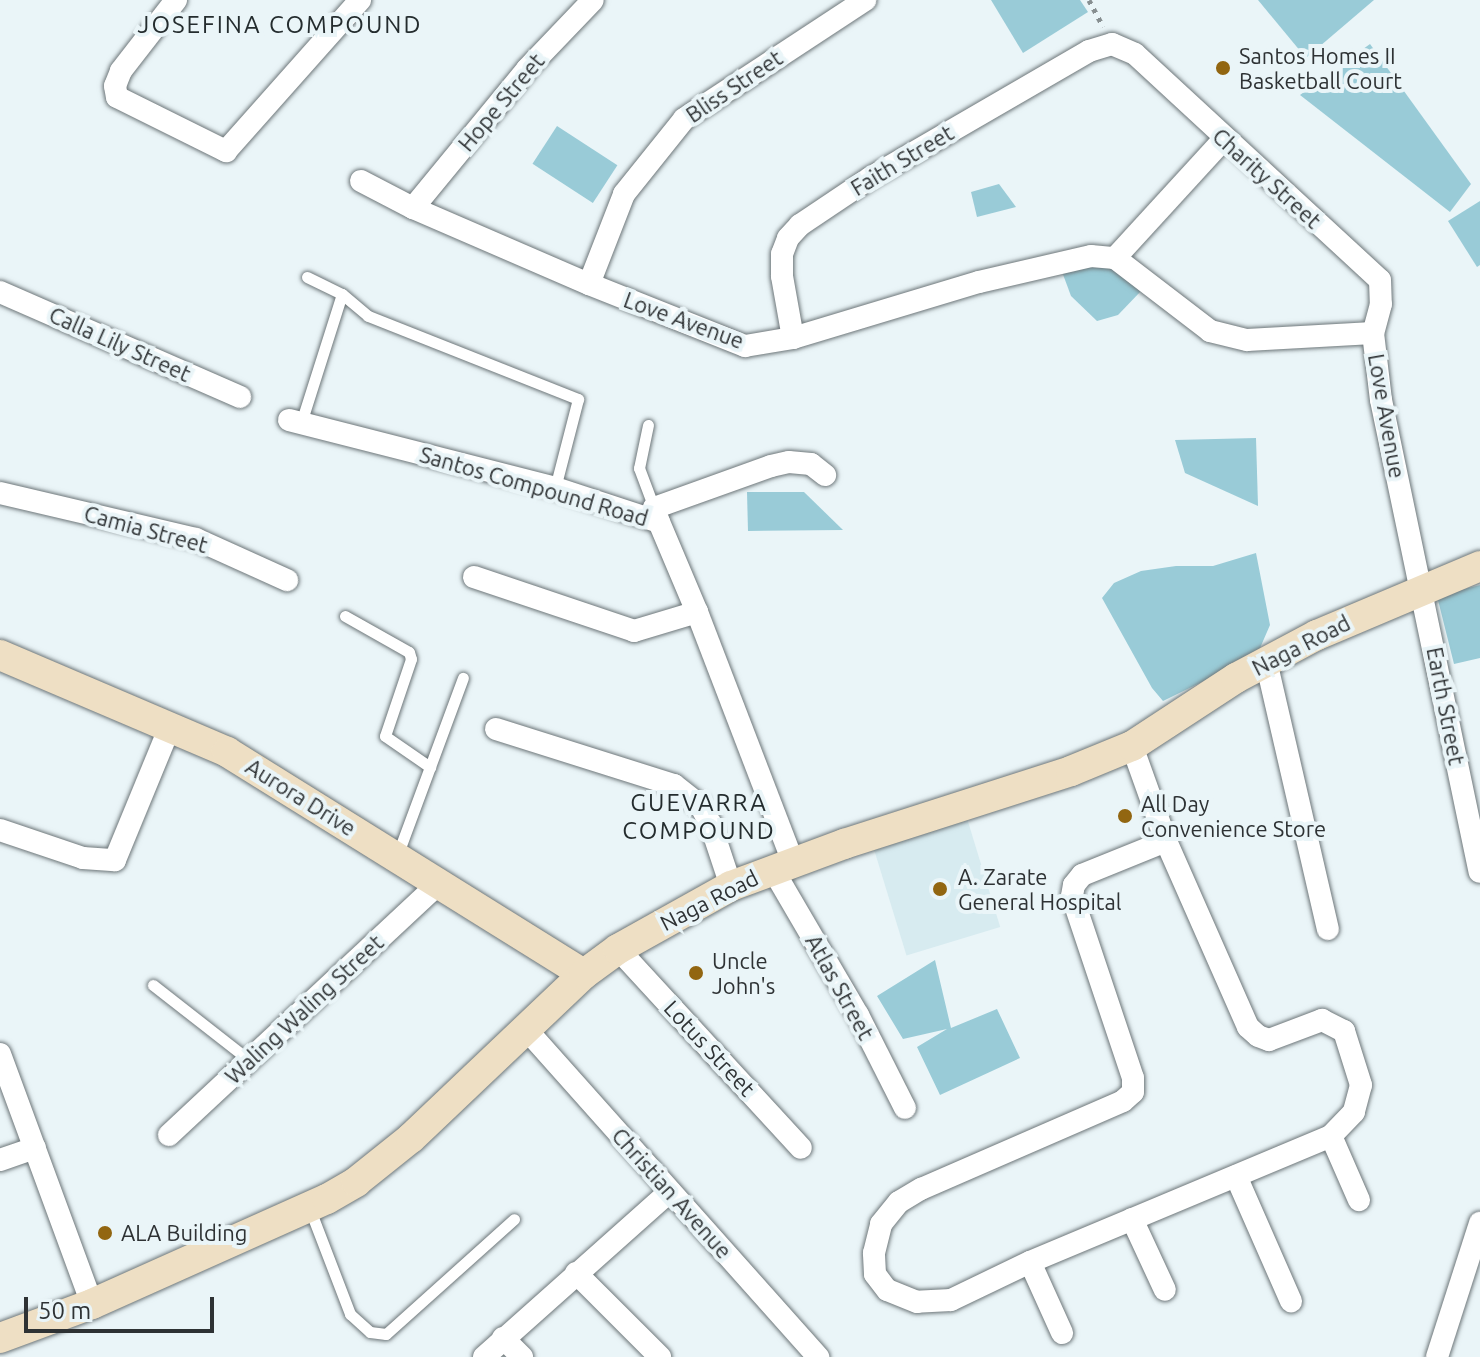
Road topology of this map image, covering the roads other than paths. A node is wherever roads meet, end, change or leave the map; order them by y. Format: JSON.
{"nodes":[{"id":1,"x":176,"y":0,"type":"edge"},
{"id":2,"x":360,"y":0,"type":"edge"},
{"id":3,"x":593,"y":0,"type":"edge"},
{"id":4,"x":865,"y":0,"type":"edge"},
{"id":5,"x":1112,"y":44,"type":"joint"},
{"id":6,"x":1224,"y":139,"type":"junction"},
{"id":7,"x":361,"y":181,"type":"dead end"},
{"id":8,"x":413,"y":208,"type":"junction"},
{"id":9,"x":1115,"y":258,"type":"junction"},
{"id":10,"x":307,"y":277,"type":"dead end"},
{"id":11,"x":589,"y":284,"type":"junction"},
{"id":12,"x":0,"y":292,"type":"edge"},
{"id":13,"x":342,"y":294,"type":"junction"},
{"id":14,"x":1373,"y":333,"type":"junction"},
{"id":15,"x":793,"y":338,"type":"junction"},
{"id":16,"x":240,"y":397,"type":"dead end"},
{"id":17,"x":295,"y":422,"type":"joint"},
{"id":18,"x":648,"y":425,"type":"dead end"},
{"id":19,"x":825,"y":475,"type":"dead end"},
{"id":20,"x":555,"y":488,"type":"junction"},
{"id":21,"x":0,"y":493,"type":"edge"},
{"id":22,"x":656,"y":515,"type":"junction"},
{"id":23,"x":1480,"y":566,"type":"edge"},
{"id":24,"x":474,"y":577,"type":"dead end"},
{"id":25,"x":287,"y":580,"type":"dead end"},
{"id":26,"x":1422,"y":588,"type":"junction"},
{"id":27,"x":697,"y":612,"type":"junction"},
{"id":28,"x":345,"y":616,"type":"dead end"},
{"id":29,"x":0,"y":655,"type":"edge"},
{"id":30,"x":1266,"y":661,"type":"junction"},
{"id":31,"x":463,"y":678,"type":"dead end"},
{"id":32,"x":169,"y":729,"type":"junction"},
{"id":33,"x":496,"y":729,"type":"dead end"},
{"id":34,"x":1132,"y":746,"type":"junction"},
{"id":35,"x":430,"y":767,"type":"junction"},
{"id":36,"x":0,"y":830,"type":"edge"},
{"id":37,"x":1166,"y":841,"type":"junction"},
{"id":38,"x":396,"y":857,"type":"junction"},
{"id":39,"x":782,"y":865,"type":"junction"},
{"id":40,"x":1480,"y":872,"type":"edge"},
{"id":41,"x":439,"y":883,"type":"junction"},
{"id":42,"x":731,"y":886,"type":"junction"},
{"id":43,"x":1328,"y":929,"type":"dead end"},
{"id":44,"x":618,"y":949,"type":"junction"},
{"id":45,"x":584,"y":974,"type":"junction"},
{"id":46,"x":153,"y":985,"type":"dead end"},
{"id":47,"x":525,"y":1028,"type":"junction"},
{"id":48,"x":0,"y":1054,"type":"edge"},
{"id":49,"x":249,"y":1060,"type":"junction"},
{"id":50,"x":905,"y":1108,"type":"dead end"},
{"id":51,"x":169,"y":1135,"type":"dead end"},
{"id":52,"x":1331,"y":1136,"type":"junction"},
{"id":53,"x":35,"y":1148,"type":"junction"},
{"id":54,"x":801,"y":1148,"type":"dead end"},
{"id":55,"x":0,"y":1160,"type":"edge"},
{"id":56,"x":1236,"y":1176,"type":"junction"},
{"id":57,"x":670,"y":1191,"type":"junction"},
{"id":58,"x":1359,"y":1200,"type":"dead end"},
{"id":59,"x":309,"y":1207,"type":"junction"},
{"id":60,"x":514,"y":1219,"type":"dead end"},
{"id":61,"x":1132,"y":1219,"type":"junction"},
{"id":62,"x":1480,"y":1223,"type":"edge"},
{"id":63,"x":1474,"y":1258,"type":"edge"},
{"id":64,"x":1030,"y":1262,"type":"junction"},
{"id":65,"x":576,"y":1273,"type":"junction"},
{"id":66,"x":1165,"y":1290,"type":"dead end"},
{"id":67,"x":1291,"y":1301,"type":"dead end"},
{"id":68,"x":92,"y":1304,"type":"junction"},
{"id":69,"x":1062,"y":1333,"type":"dead end"},
{"id":70,"x":0,"y":1338,"type":"edge"},
{"id":71,"x":503,"y":1338,"type":"junction"},
{"id":72,"x":484,"y":1357,"type":"edge"},
{"id":73,"x":522,"y":1357,"type":"edge"},
{"id":74,"x":660,"y":1357,"type":"edge"},
{"id":75,"x":818,"y":1357,"type":"edge"},
{"id":76,"x":1437,"y":1357,"type":"edge"}],
"edges":[{"from":1,"to":2,"type":"street"},
{"from":3,"to":8,"type":"street","name":"Hope Street"},
{"from":4,"to":11,"type":"street","name":"Bliss Street"},
{"from":5,"to":6,"type":"street","name":"Charity Street"},
{"from":5,"to":15,"type":"street","name":"Faith Street"},
{"from":6,"to":9,"type":"street"},
{"from":6,"to":14,"type":"street","name":"Charity Street"},
{"from":7,"to":8,"type":"street","name":"Love Avenue"},
{"from":8,"to":11,"type":"street","name":"Love Avenue"},
{"from":9,"to":14,"type":"street","name":"Love Avenue"},
{"from":9,"to":15,"type":"street","name":"Love Avenue"},
{"from":10,"to":13,"type":"lane"},
{"from":11,"to":15,"type":"street","name":"Love Avenue"},
{"from":12,"to":16,"type":"street","name":"Calla Lily Street"},
{"from":13,"to":17,"type":"lane"},
{"from":13,"to":20,"type":"lane"},
{"from":14,"to":26,"type":"street","name":"Love Avenue"},
{"from":17,"to":20,"type":"street","name":"Santos Compound Road"},
{"from":18,"to":22,"type":"lane"},
{"from":19,"to":22,"type":"street"},
{"from":20,"to":22,"type":"street","name":"Santos Compound Road"},
{"from":21,"to":25,"type":"street","name":"Camia Street"},
{"from":22,"to":27,"type":"street","name":"Santos Compound Road"},
{"from":23,"to":26,"type":"main road","name":"Naga Road"},
{"from":24,"to":27,"type":"street"},
{"from":26,"to":30,"type":"main road","name":"Naga Road"},
{"from":26,"to":40,"type":"street","name":"Earth Street"},
{"from":27,"to":39,"type":"street","name":"Santos Compound Road"},
{"from":28,"to":35,"type":"lane"},
{"from":29,"to":32,"type":"main road","name":"Aurora Drive"},
{"from":30,"to":34,"type":"main road","name":"Naga Road"},
{"from":30,"to":43,"type":"street"},
{"from":31,"to":35,"type":"lane"},
{"from":32,"to":36,"type":"street"},
{"from":32,"to":38,"type":"main road","name":"Aurora Drive"},
{"from":33,"to":42,"type":"street"},
{"from":34,"to":37,"type":"street"},
{"from":34,"to":39,"type":"main road","name":"Naga Road"},
{"from":35,"to":38,"type":"lane"},
{"from":37,"to":52,"type":"street"},
{"from":37,"to":64,"type":"street"},
{"from":38,"to":41,"type":"main road","name":"Aurora Drive"},
{"from":39,"to":42,"type":"main road","name":"Naga Road"},
{"from":39,"to":50,"type":"street","name":"Atlas Street"},
{"from":41,"to":45,"type":"main road","name":"Aurora Drive"},
{"from":41,"to":49,"type":"street","name":"Waling Waling Street"},
{"from":42,"to":44,"type":"main road","name":"Naga Road"},
{"from":44,"to":45,"type":"main road","name":"Naga Road"},
{"from":44,"to":54,"type":"street","name":"Lotus Street"},
{"from":45,"to":47,"type":"main road","name":"Naga Road"},
{"from":46,"to":49,"type":"lane"},
{"from":47,"to":57,"type":"street","name":"Christian Avenue"},
{"from":47,"to":59,"type":"main road","name":"Naga Road"},
{"from":48,"to":53,"type":"street"},
{"from":49,"to":51,"type":"street","name":"Waling Waling Street"},
{"from":52,"to":56,"type":"street"},
{"from":52,"to":58,"type":"street"},
{"from":53,"to":55,"type":"street"},
{"from":53,"to":68,"type":"street"},
{"from":56,"to":61,"type":"street"},
{"from":56,"to":67,"type":"street"},
{"from":57,"to":65,"type":"street"},
{"from":57,"to":75,"type":"street","name":"Christian Avenue"},
{"from":59,"to":60,"type":"lane"},
{"from":59,"to":68,"type":"main road","name":"Naga Road"},
{"from":61,"to":64,"type":"street"},
{"from":61,"to":66,"type":"street"},
{"from":62,"to":63,"type":"street"},
{"from":63,"to":76,"type":"street"},
{"from":64,"to":69,"type":"street"},
{"from":65,"to":71,"type":"street"},
{"from":65,"to":74,"type":"street"},
{"from":68,"to":70,"type":"main road","name":"Naga Road"},
{"from":71,"to":72,"type":"street"},
{"from":71,"to":73,"type":"street"}]}
